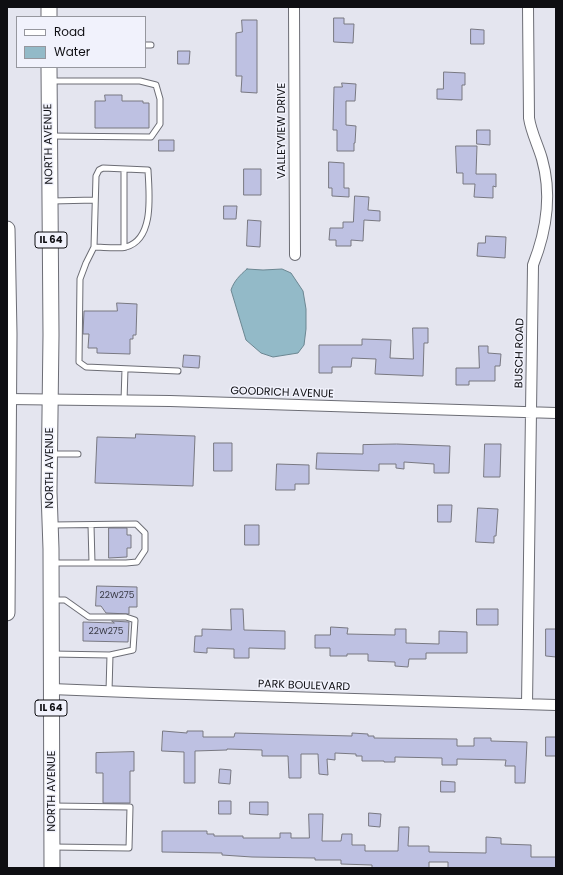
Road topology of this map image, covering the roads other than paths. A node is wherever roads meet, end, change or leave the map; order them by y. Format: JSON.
{"nodes":[{"id":1,"x":294,"y":7,"type":"edge"},
{"id":2,"x":528,"y":7,"type":"edge"},
{"id":3,"x":49,"y":74,"type":"edge"},
{"id":4,"x":49,"y":136,"type":"junction"},
{"id":5,"x":124,"y":169,"type":"junction"},
{"id":6,"x":95,"y":200,"type":"junction"},
{"id":7,"x":50,"y":201,"type":"junction"},
{"id":8,"x":7,"y":229,"type":"edge"},
{"id":9,"x":94,"y":247,"type":"junction"},
{"id":10,"x":124,"y":247,"type":"junction"},
{"id":11,"x":295,"y":255,"type":"dead end"},
{"id":12,"x":8,"y":334,"type":"edge"},
{"id":13,"x":125,"y":369,"type":"junction"},
{"id":14,"x":178,"y":371,"type":"dead end"},
{"id":15,"x":8,"y":399,"type":"junction"},
{"id":16,"x":50,"y":399,"type":"junction"},
{"id":17,"x":124,"y":400,"type":"junction"},
{"id":18,"x":531,"y":412,"type":"junction"},
{"id":19,"x":556,"y":413,"type":"edge"},
{"id":20,"x":49,"y":454,"type":"junction"},
{"id":21,"x":78,"y":454,"type":"dead end"},
{"id":22,"x":50,"y":525,"type":"junction"},
{"id":23,"x":91,"y":525,"type":"junction"},
{"id":24,"x":51,"y":562,"type":"junction"},
{"id":25,"x":92,"y":563,"type":"junction"},
{"id":26,"x":51,"y":600,"type":"junction"},
{"id":27,"x":7,"y":613,"type":"edge"},
{"id":28,"x":51,"y":654,"type":"junction"},
{"id":29,"x":110,"y":655,"type":"junction"},
{"id":30,"x":51,"y":689,"type":"junction"},
{"id":31,"x":109,"y":691,"type":"junction"},
{"id":32,"x":527,"y":704,"type":"junction"},
{"id":33,"x":556,"y":705,"type":"edge"},
{"id":34,"x":52,"y":806,"type":"junction"},
{"id":35,"x":52,"y":847,"type":"junction"},
{"id":36,"x":52,"y":868,"type":"edge"}],
"edges":[{"from":1,"to":11,"type":"street","name":"VALLEYVIEW DRIVE"},
{"from":2,"to":18,"type":"street","name":"BUSCH ROAD"},
{"from":3,"to":4,"type":"main road","name":"NORTH AVENUE","number":"IL 64"},
{"from":3,"to":4,"type":"lane"},
{"from":4,"to":7,"type":"main road","name":"NORTH AVENUE","number":"IL 64"},
{"from":5,"to":6,"type":"lane"},
{"from":5,"to":10,"type":"lane"},
{"from":5,"to":10,"type":"lane"},
{"from":6,"to":7,"type":"lane"},
{"from":6,"to":9,"type":"lane"},
{"from":7,"to":16,"type":"main road","name":"NORTH AVENUE","number":"IL 64"},
{"from":8,"to":12,"type":"main road"},
{"from":9,"to":10,"type":"lane"},
{"from":9,"to":13,"type":"lane"},
{"from":12,"to":15,"type":"main road"},
{"from":13,"to":14,"type":"lane"},
{"from":13,"to":17,"type":"lane"},
{"from":15,"to":16,"type":"street","name":"GOODRICH AVENUE"},
{"from":15,"to":27,"type":"main road"},
{"from":16,"to":17,"type":"street","name":"GOODRICH AVENUE"},
{"from":16,"to":20,"type":"main road","name":"NORTH AVENUE","number":"IL 64"},
{"from":17,"to":18,"type":"street","name":"GOODRICH AVENUE"},
{"from":18,"to":19,"type":"street","name":"GOODRICH AVENUE"},
{"from":18,"to":32,"type":"street","name":"BUSCH ROAD"},
{"from":20,"to":21,"type":"lane"},
{"from":20,"to":22,"type":"main road","name":"NORTH AVENUE","number":"IL 64"},
{"from":22,"to":23,"type":"lane"},
{"from":22,"to":24,"type":"main road","name":"NORTH AVENUE","number":"IL 64"},
{"from":23,"to":25,"type":"lane"},
{"from":23,"to":25,"type":"lane"},
{"from":24,"to":25,"type":"lane"},
{"from":24,"to":26,"type":"main road","name":"NORTH AVENUE","number":"IL 64"},
{"from":26,"to":28,"type":"main road","name":"NORTH AVENUE","number":"IL 64"},
{"from":26,"to":29,"type":"lane"},
{"from":28,"to":29,"type":"lane"},
{"from":28,"to":30,"type":"main road","name":"NORTH AVENUE","number":"IL 64"},
{"from":29,"to":31,"type":"lane"},
{"from":30,"to":31,"type":"street","name":"PARK BOULEVARD"},
{"from":30,"to":34,"type":"main road","name":"NORTH AVENUE","number":"IL 64"},
{"from":31,"to":32,"type":"street","name":"PARK BOULEVARD"},
{"from":32,"to":33,"type":"street","name":"PARK BOULEVARD"},
{"from":34,"to":35,"type":"main road","name":"NORTH AVENUE","number":"IL 64"},
{"from":34,"to":35,"type":"lane"},
{"from":35,"to":36,"type":"main road","name":"NORTH AVENUE","number":"IL 64"}]}
